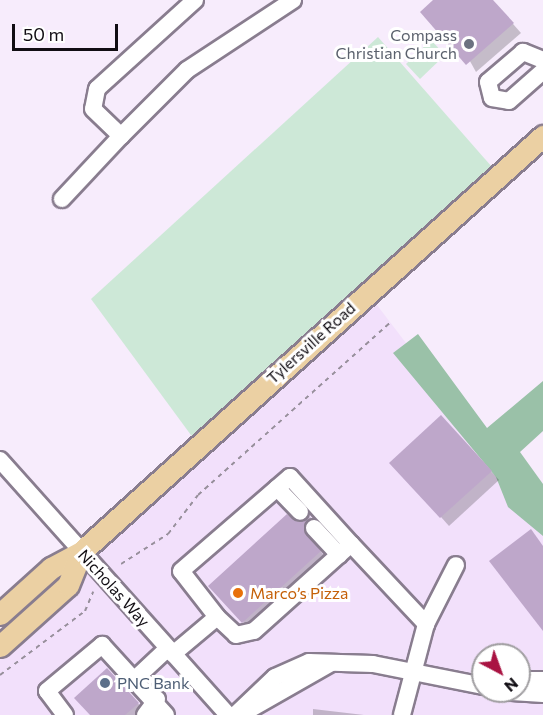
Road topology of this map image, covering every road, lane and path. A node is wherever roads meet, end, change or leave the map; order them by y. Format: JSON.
{"nodes":[{"id":1,"x":195,"y":0,"type":"edge"},
{"id":2,"x":293,"y":0,"type":"edge"},
{"id":3,"x":543,"y":60,"type":"edge"},
{"id":4,"x":543,"y":71,"type":"edge"},
{"id":5,"x":121,"y":136,"type":"junction"},
{"id":6,"x":543,"y":136,"type":"edge"},
{"id":7,"x":62,"y":199,"type":"dead end"},
{"id":8,"x":391,"y":322,"type":"dead end"},
{"id":9,"x":0,"y":460,"type":"edge"},
{"id":10,"x":277,"y":488,"type":"junction"},
{"id":11,"x":300,"y":512,"type":"dead end"},
{"id":12,"x":315,"y":528,"type":"dead end"},
{"id":13,"x":345,"y":549,"type":"junction"},
{"id":14,"x":81,"y":552,"type":"junction"},
{"id":15,"x":121,"y":564,"type":"dead end"},
{"id":16,"x":456,"y":565,"type":"dead end"},
{"id":17,"x":93,"y":592,"type":"dead end"},
{"id":18,"x":0,"y":614,"type":"edge"},
{"id":19,"x":217,"y":617,"type":"junction"},
{"id":20,"x":426,"y":624,"type":"junction"},
{"id":21,"x":0,"y":646,"type":"edge"},
{"id":22,"x":170,"y":651,"type":"junction"},
{"id":23,"x":332,"y":662,"type":"junction"},
{"id":24,"x":415,"y":672,"type":"junction"},
{"id":25,"x":0,"y":675,"type":"edge"},
{"id":26,"x":137,"y":677,"type":"junction"},
{"id":27,"x":471,"y":681,"type":"edge"},
{"id":28,"x":158,"y":699,"type":"junction"},
{"id":29,"x":65,"y":715,"type":"edge"},
{"id":30,"x":145,"y":715,"type":"edge"},
{"id":31,"x":166,"y":715,"type":"edge"},
{"id":32,"x":228,"y":715,"type":"edge"},
{"id":33,"x":235,"y":715,"type":"edge"},
{"id":34,"x":240,"y":715,"type":"edge"},
{"id":35,"x":402,"y":715,"type":"edge"}],
"edges":[{"from":1,"to":5,"type":"street"},
{"from":2,"to":5,"type":"street"},
{"from":3,"to":4,"type":"street"},
{"from":5,"to":7,"type":"street"},
{"from":6,"to":14,"type":"main road","name":"Tylersville Road"},
{"from":8,"to":15,"type":"path"},
{"from":9,"to":14,"type":"street","name":"Nicholas Way"},
{"from":10,"to":11,"type":"street"},
{"from":10,"to":13,"type":"street"},
{"from":10,"to":19,"type":"street"},
{"from":12,"to":13,"type":"street"},
{"from":13,"to":19,"type":"street"},
{"from":13,"to":20,"type":"street"},
{"from":14,"to":18,"type":"main road","name":"Tylersville Road"},
{"from":14,"to":21,"type":"main road","name":"Tylersville Road"},
{"from":14,"to":22,"type":"street","name":"Nicholas Way"},
{"from":16,"to":20,"type":"street"},
{"from":17,"to":25,"type":"path"},
{"from":19,"to":22,"type":"street"},
{"from":20,"to":24,"type":"street"},
{"from":22,"to":26,"type":"street"},
{"from":22,"to":32,"type":"street","name":"Nicholas Way"},
{"from":23,"to":24,"type":"street"},
{"from":23,"to":33,"type":"street"},
{"from":23,"to":34,"type":"street"},
{"from":24,"to":27,"type":"street"},
{"from":24,"to":35,"type":"street"},
{"from":26,"to":28,"type":"street"},
{"from":26,"to":29,"type":"street"},
{"from":28,"to":30,"type":"street"},
{"from":28,"to":31,"type":"street"}]}
